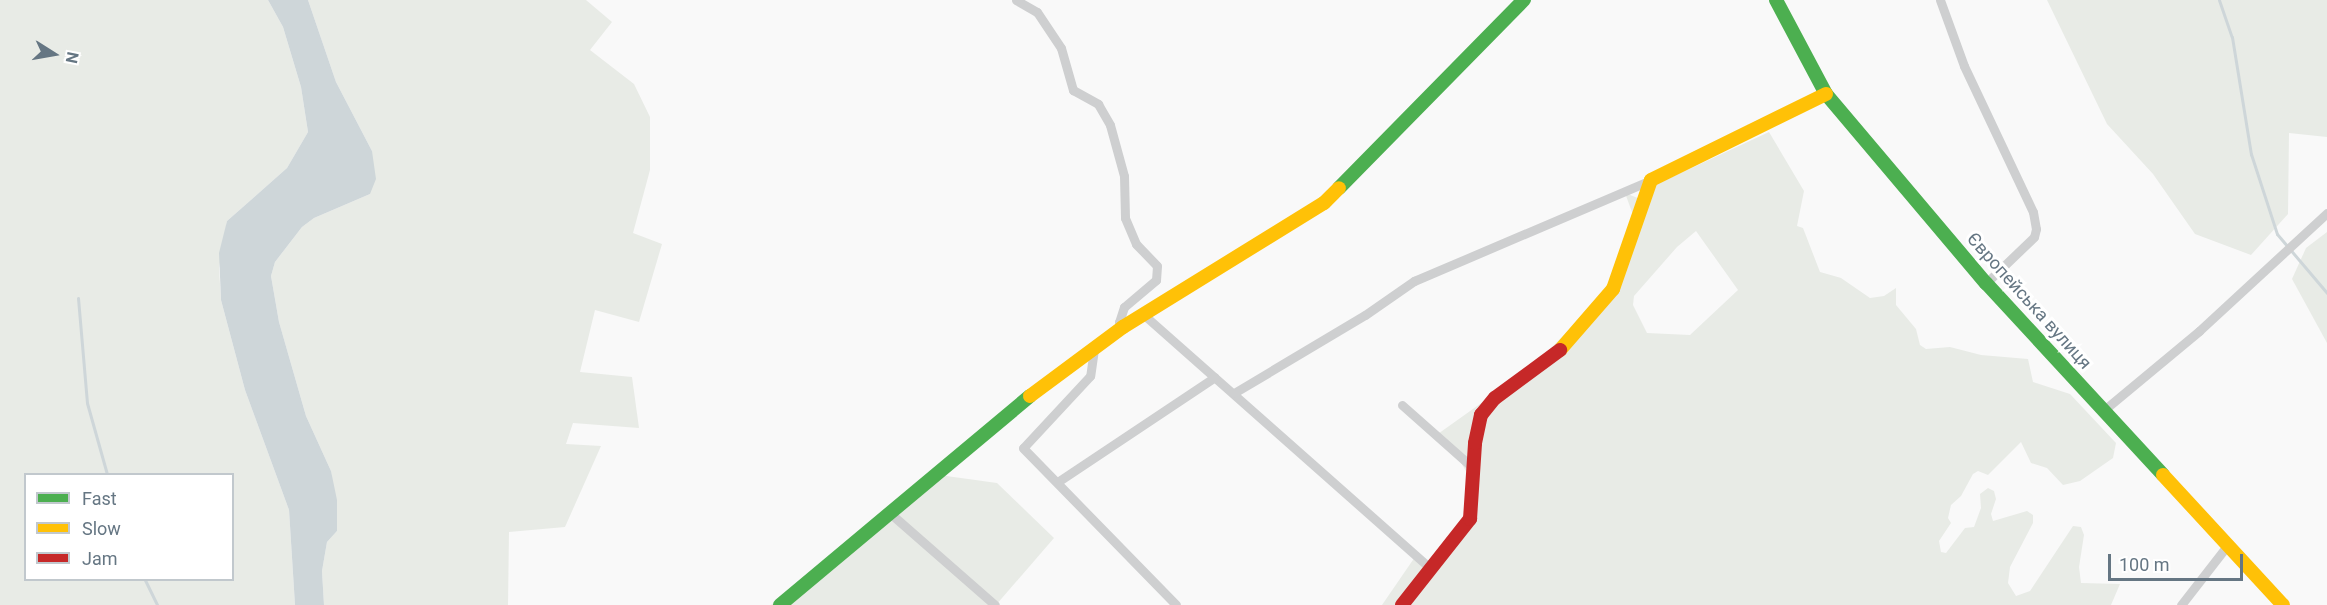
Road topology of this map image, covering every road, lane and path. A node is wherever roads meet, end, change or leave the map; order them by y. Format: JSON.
{"nodes":[{"id":1,"x":1016,"y":0,"type":"edge"},
{"id":2,"x":1524,"y":0,"type":"edge"},
{"id":3,"x":1776,"y":0,"type":"edge"},
{"id":4,"x":1940,"y":0,"type":"edge"},
{"id":5,"x":1826,"y":94,"type":"junction"},
{"id":6,"x":1651,"y":180,"type":"junction"},
{"id":7,"x":2327,"y":213,"type":"edge"},
{"id":8,"x":1986,"y":283,"type":"junction"},
{"id":9,"x":1144,"y":315,"type":"junction"},
{"id":10,"x":1122,"y":327,"type":"junction"},
{"id":11,"x":1094,"y":349,"type":"junction"},
{"id":12,"x":1215,"y":377,"type":"junction"},
{"id":13,"x":1234,"y":393,"type":"junction"},
{"id":14,"x":1402,"y":405,"type":"dead end"},
{"id":15,"x":2104,"y":410,"type":"junction"},
{"id":16,"x":1472,"y":467,"type":"junction"},
{"id":17,"x":1059,"y":482,"type":"junction"},
{"id":18,"x":891,"y":514,"type":"junction"},
{"id":19,"x":2227,"y":546,"type":"junction"},
{"id":20,"x":1430,"y":568,"type":"junction"},
{"id":21,"x":780,"y":605,"type":"edge"},
{"id":22,"x":995,"y":605,"type":"edge"},
{"id":23,"x":1176,"y":605,"type":"edge"},
{"id":24,"x":1402,"y":605,"type":"edge"},
{"id":25,"x":2181,"y":605,"type":"edge"},
{"id":26,"x":2283,"y":605,"type":"edge"}],
"edges":[{"from":1,"to":10,"type":"street"},
{"from":2,"to":9,"type":"street"},
{"from":3,"to":5,"type":"street","name":"Європейська вулиця"},
{"from":4,"to":8,"type":"street"},
{"from":5,"to":6,"type":"street"},
{"from":5,"to":8,"type":"street","name":"Європейська вулиця"},
{"from":6,"to":13,"type":"street"},
{"from":6,"to":16,"type":"street"},
{"from":7,"to":15,"type":"street"},
{"from":8,"to":15,"type":"street","name":"Європейська вулиця"},
{"from":9,"to":10,"type":"street"},
{"from":9,"to":12,"type":"street"},
{"from":10,"to":11,"type":"street"},
{"from":11,"to":17,"type":"street"},
{"from":11,"to":18,"type":"street"},
{"from":12,"to":13,"type":"street"},
{"from":12,"to":17,"type":"street"},
{"from":13,"to":20,"type":"street"},
{"from":14,"to":16,"type":"street"},
{"from":15,"to":19,"type":"street","name":"Європейська вулиця"},
{"from":16,"to":20,"type":"street"},
{"from":17,"to":23,"type":"street"},
{"from":18,"to":21,"type":"street"},
{"from":18,"to":22,"type":"street"},
{"from":19,"to":25,"type":"street"},
{"from":19,"to":26,"type":"street","name":"Європейська вулиця"},
{"from":20,"to":24,"type":"street"}]}
